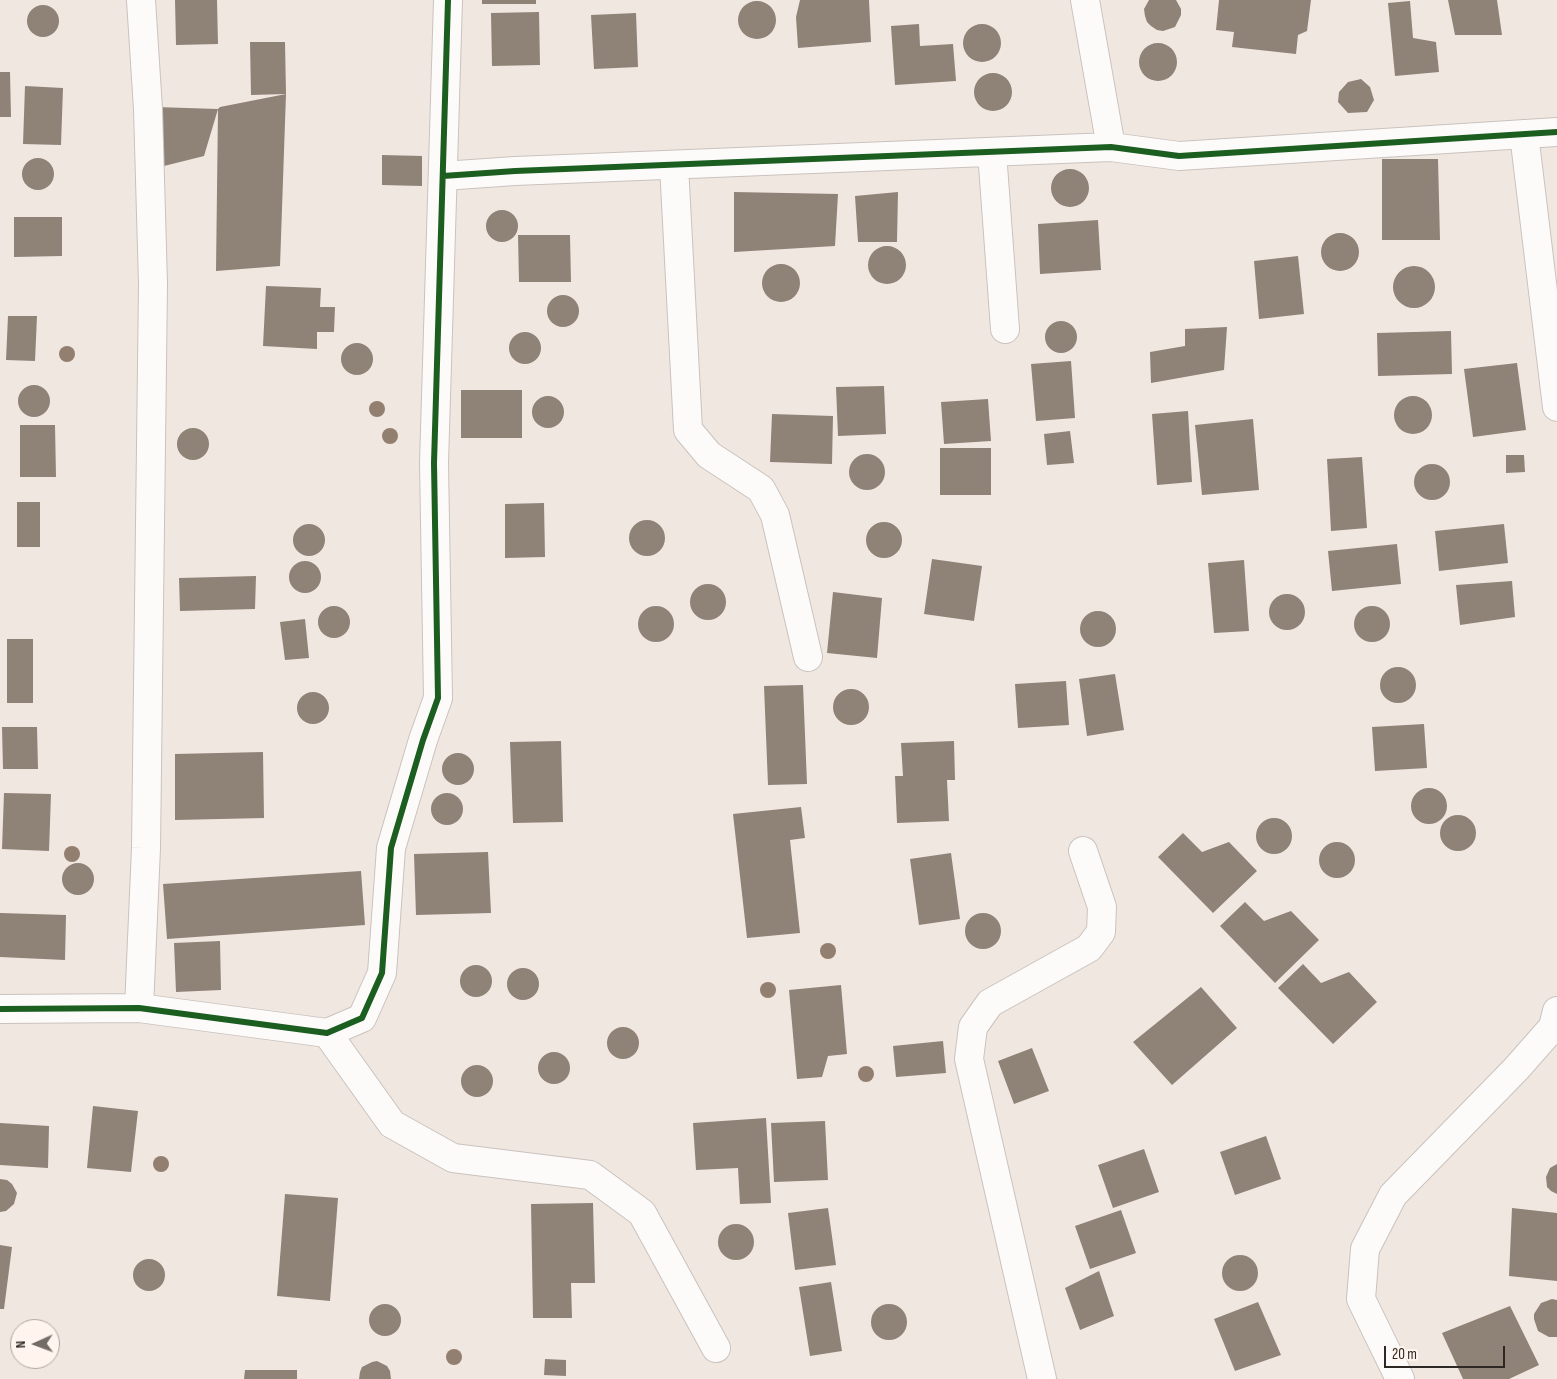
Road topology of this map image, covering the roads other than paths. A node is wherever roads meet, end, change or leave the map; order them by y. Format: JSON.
{"nodes":[{"id":1,"x":141,"y":0,"type":"edge"},
{"id":2,"x":448,"y":0,"type":"edge"},
{"id":3,"x":1085,"y":0,"type":"edge"},
{"id":4,"x":1557,"y":132,"type":"edge"},
{"id":5,"x":1524,"y":134,"type":"junction"},
{"id":6,"x":1111,"y":147,"type":"junction"},
{"id":7,"x":992,"y":152,"type":"junction"},
{"id":8,"x":674,"y":164,"type":"junction"},
{"id":9,"x":443,"y":176,"type":"junction"},
{"id":10,"x":1005,"y":329,"type":"dead end"},
{"id":11,"x":1557,"y":407,"type":"edge"},
{"id":12,"x":808,"y":657,"type":"dead end"},
{"id":13,"x":1083,"y":851,"type":"dead end"},
{"id":14,"x":139,"y":1008,"type":"junction"},
{"id":15,"x":0,"y":1009,"type":"edge"},
{"id":16,"x":1557,"y":1011,"type":"edge"},
{"id":17,"x":327,"y":1033,"type":"junction"},
{"id":18,"x":716,"y":1348,"type":"dead end"},
{"id":19,"x":1042,"y":1379,"type":"edge"},
{"id":20,"x":1400,"y":1379,"type":"edge"}],
"edges":[{"from":1,"to":14,"type":"street"},
{"from":2,"to":9,"type":"street"},
{"from":3,"to":6,"type":"street"},
{"from":4,"to":5,"type":"street"},
{"from":5,"to":6,"type":"street"},
{"from":5,"to":11,"type":"street"},
{"from":6,"to":7,"type":"street"},
{"from":7,"to":8,"type":"street"},
{"from":7,"to":10,"type":"street"},
{"from":8,"to":9,"type":"street"},
{"from":8,"to":12,"type":"street"},
{"from":9,"to":17,"type":"street"},
{"from":13,"to":19,"type":"street"},
{"from":14,"to":15,"type":"street"},
{"from":14,"to":17,"type":"street"},
{"from":16,"to":20,"type":"street"},
{"from":17,"to":18,"type":"street"}]}
